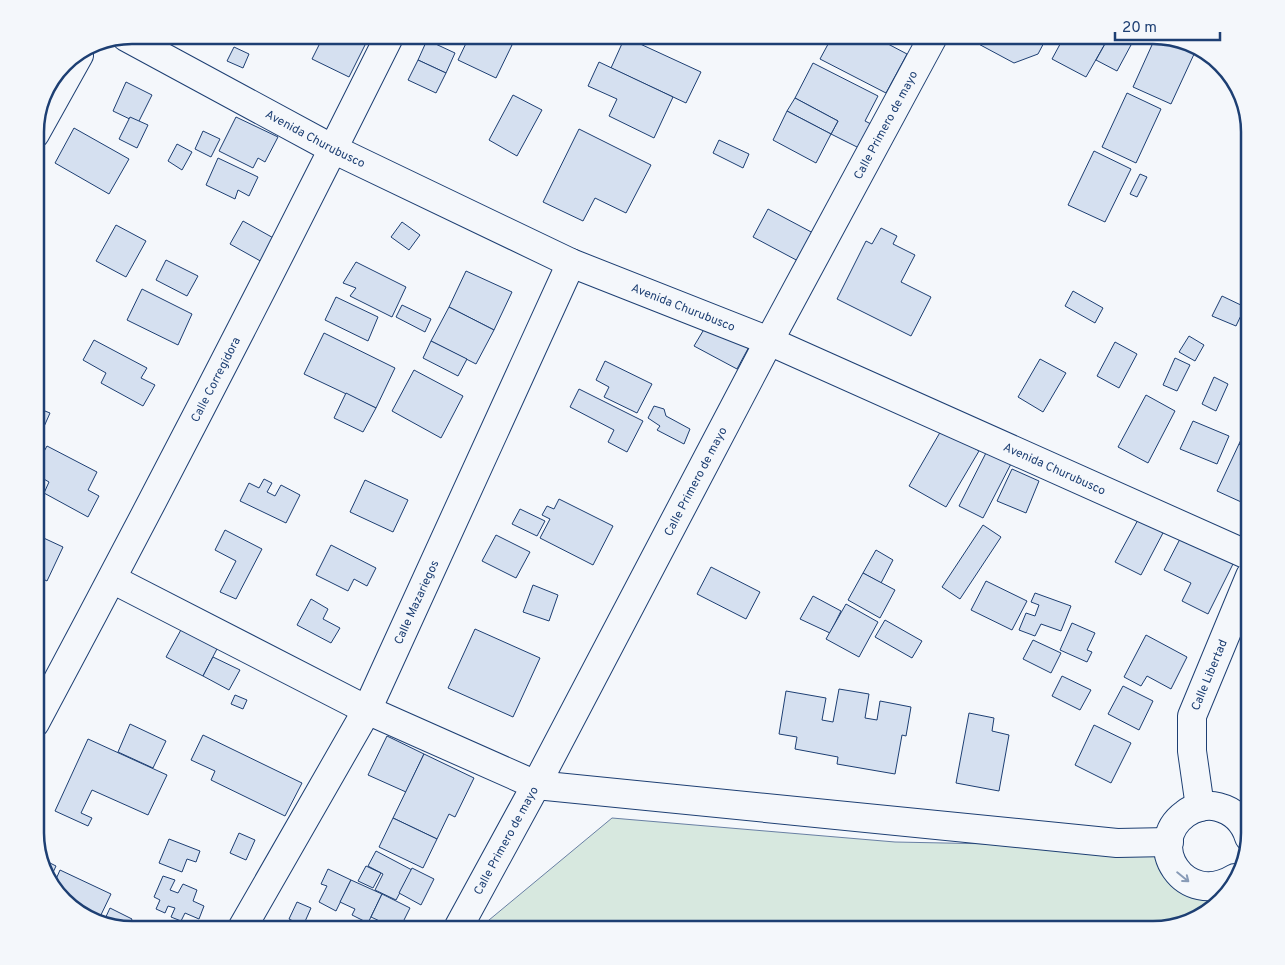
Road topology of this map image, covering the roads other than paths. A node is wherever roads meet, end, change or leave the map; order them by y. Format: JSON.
{"nodes":[{"id":1,"x":139,"y":44,"type":"edge"},
{"id":2,"x":386,"y":44,"type":"edge"},
{"id":3,"x":929,"y":44,"type":"edge"},
{"id":4,"x":72,"y":67,"type":"edge"},
{"id":5,"x":46,"y":114,"type":"edge"},
{"id":6,"x":333,"y":149,"type":"junction"},
{"id":7,"x":571,"y":263,"type":"junction"},
{"id":8,"x":769,"y":341,"type":"junction"},
{"id":9,"x":1241,"y":552,"type":"edge"},
{"id":10,"x":112,"y":579,"type":"junction"},
{"id":11,"x":1241,"y":598,"type":"edge"},
{"id":12,"x":44,"y":705,"type":"edge"},
{"id":13,"x":367,"y":710,"type":"junction"},
{"id":14,"x":536,"y":785,"type":"junction"},
{"id":15,"x":1200,"y":807,"type":"junction"},
{"id":16,"x":1241,"y":821,"type":"edge"},
{"id":17,"x":1169,"y":842,"type":"junction"},
{"id":18,"x":1225,"y":884,"type":"edge"},
{"id":19,"x":246,"y":921,"type":"edge"},
{"id":20,"x":462,"y":921,"type":"edge"}],
"edges":[{"from":1,"to":6,"type":"street","name":"Avenida Churubusco"},
{"from":2,"to":6,"type":"street","name":"Calle Corregidora"},
{"from":3,"to":8,"type":"street","name":"Calle Primero de mayo"},
{"from":4,"to":5,"type":"street"},
{"from":6,"to":7,"type":"street","name":"Avenida Churubusco"},
{"from":6,"to":10,"type":"street","name":"Calle Corregidora"},
{"from":7,"to":8,"type":"street","name":"Avenida Churubusco"},
{"from":7,"to":13,"type":"street","name":"Calle Mazariegos"},
{"from":8,"to":9,"type":"street","name":"Avenida Churubusco"},
{"from":8,"to":14,"type":"street","name":"Calle Primero de mayo"},
{"from":10,"to":12,"type":"street","name":"Calle Corregidora"},
{"from":10,"to":13,"type":"street"},
{"from":11,"to":15,"type":"street","name":"Calle Libertad"},
{"from":13,"to":14,"type":"street"},
{"from":13,"to":19,"type":"street","name":"Calle Mazariegos"},
{"from":14,"to":17,"type":"street"},
{"from":14,"to":20,"type":"street","name":"Calle Primero de mayo"},
{"from":15,"to":16,"type":"street"},
{"from":15,"to":17,"type":"street"},
{"from":17,"to":18,"type":"street","one_way":true}]}
